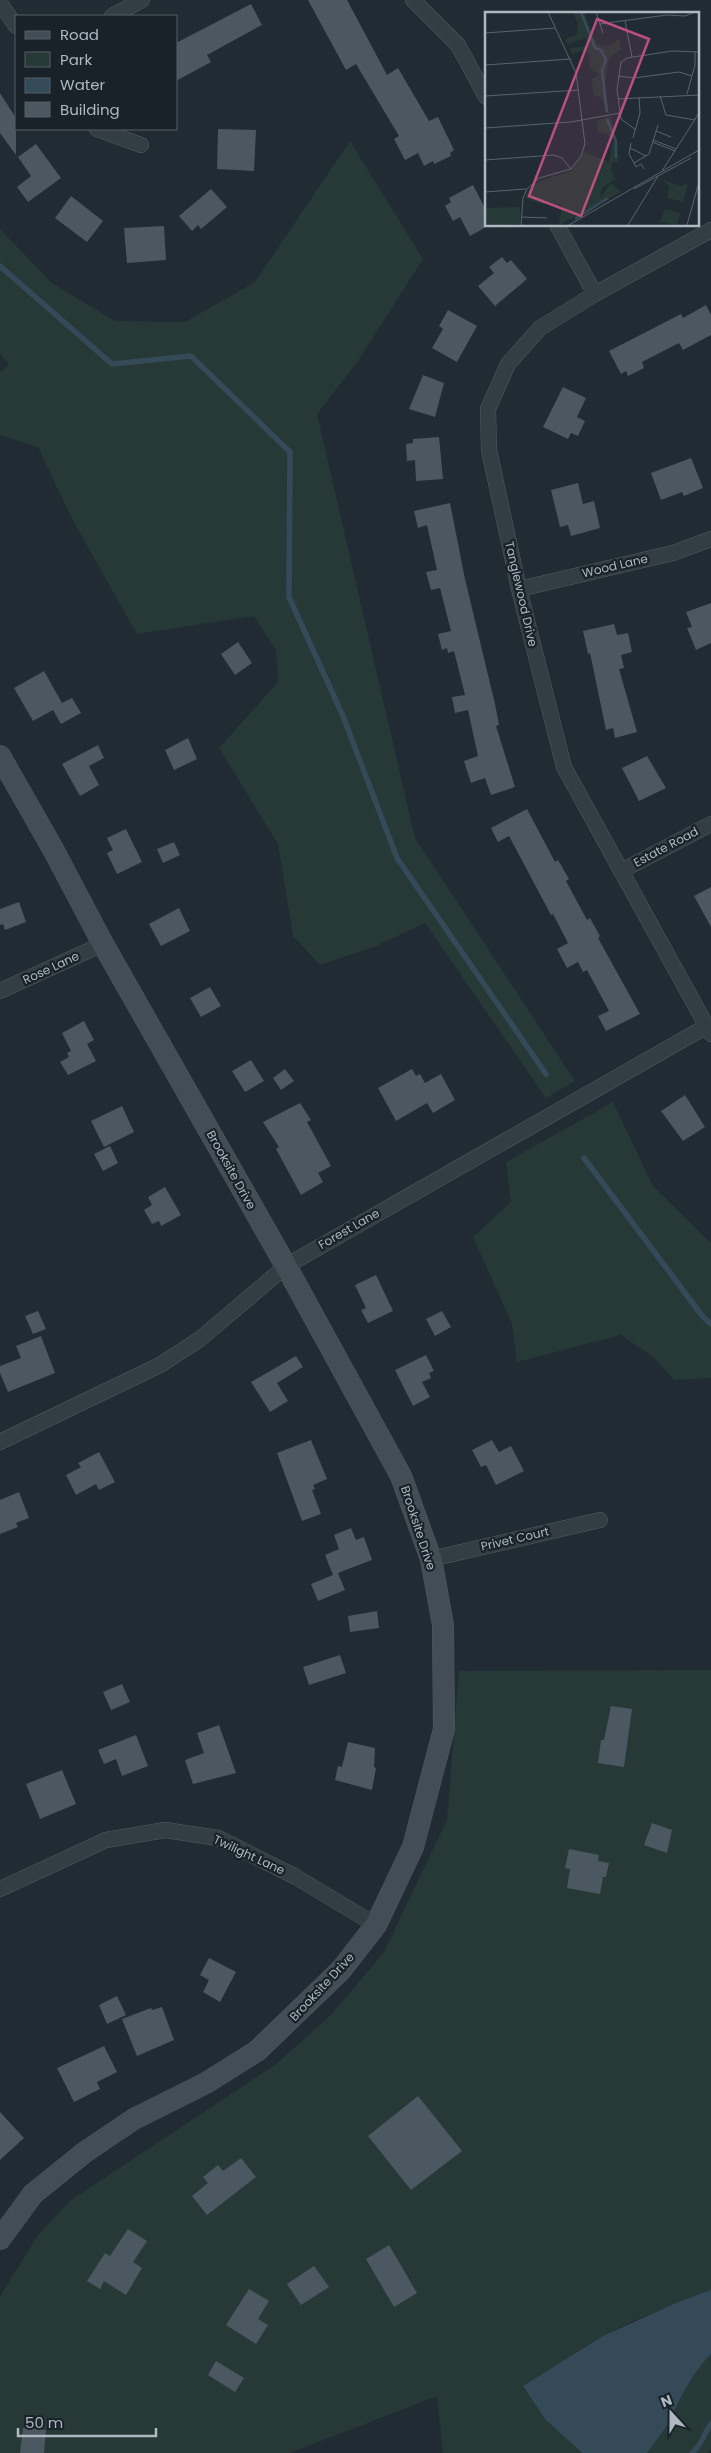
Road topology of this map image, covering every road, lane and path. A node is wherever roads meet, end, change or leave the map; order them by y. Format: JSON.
{"nodes":[{"id":1,"x":142,"y":0,"type":"edge"},
{"id":2,"x":414,"y":0,"type":"edge"},
{"id":3,"x":0,"y":3,"type":"edge"},
{"id":4,"x":114,"y":15,"type":"edge"},
{"id":5,"x":15,"y":25,"type":"edge"},
{"id":6,"x":485,"y":94,"type":"edge"},
{"id":7,"x":100,"y":130,"type":"edge"},
{"id":8,"x":141,"y":145,"type":"dead end"},
{"id":9,"x":558,"y":226,"type":"edge"},
{"id":10,"x":711,"y":230,"type":"edge"},
{"id":11,"x":595,"y":294,"type":"junction"},
{"id":12,"x":711,"y":539,"type":"edge"},
{"id":13,"x":519,"y":589,"type":"junction"},
{"id":14,"x":0,"y":756,"type":"edge"},
{"id":15,"x":711,"y":824,"type":"edge"},
{"id":16,"x":622,"y":871,"type":"junction"},
{"id":17,"x":103,"y":944,"type":"junction"},
{"id":18,"x":0,"y":991,"type":"edge"},
{"id":19,"x":709,"y":1030,"type":"edge"},
{"id":20,"x":286,"y":1266,"type":"junction"},
{"id":21,"x":0,"y":1442,"type":"edge"},
{"id":22,"x":600,"y":1520,"type":"dead end"},
{"id":23,"x":430,"y":1559,"type":"junction"},
{"id":24,"x":0,"y":1889,"type":"edge"},
{"id":25,"x":376,"y":1925,"type":"junction"},
{"id":26,"x":0,"y":2239,"type":"edge"}],
"edges":[{"from":1,"to":4,"type":"street"},
{"from":2,"to":6,"type":"street"},
{"from":3,"to":5,"type":"street"},
{"from":7,"to":8,"type":"street"},
{"from":9,"to":11,"type":"street"},
{"from":10,"to":11,"type":"street","name":"Tanglewood Drive"},
{"from":11,"to":13,"type":"street","name":"Tanglewood Drive"},
{"from":12,"to":13,"type":"street","name":"Wood Lane"},
{"from":13,"to":16,"type":"street","name":"Tanglewood Drive"},
{"from":14,"to":17,"type":"street","name":"Brooksite Drive"},
{"from":15,"to":16,"type":"street","name":"Estate Road"},
{"from":16,"to":19,"type":"street","name":"Tanglewood Drive"},
{"from":17,"to":18,"type":"street","name":"Rose Lane"},
{"from":17,"to":20,"type":"street","name":"Brooksite Drive"},
{"from":19,"to":20,"type":"street","name":"Forest Lane"},
{"from":20,"to":21,"type":"street","name":"Forest Lane"},
{"from":20,"to":23,"type":"street","name":"Brooksite Drive"},
{"from":22,"to":23,"type":"street","name":"Privet Court"},
{"from":23,"to":25,"type":"street","name":"Brooksite Drive"},
{"from":24,"to":25,"type":"street","name":"Twilight Lane"},
{"from":25,"to":26,"type":"street","name":"Brooksite Drive"}]}
